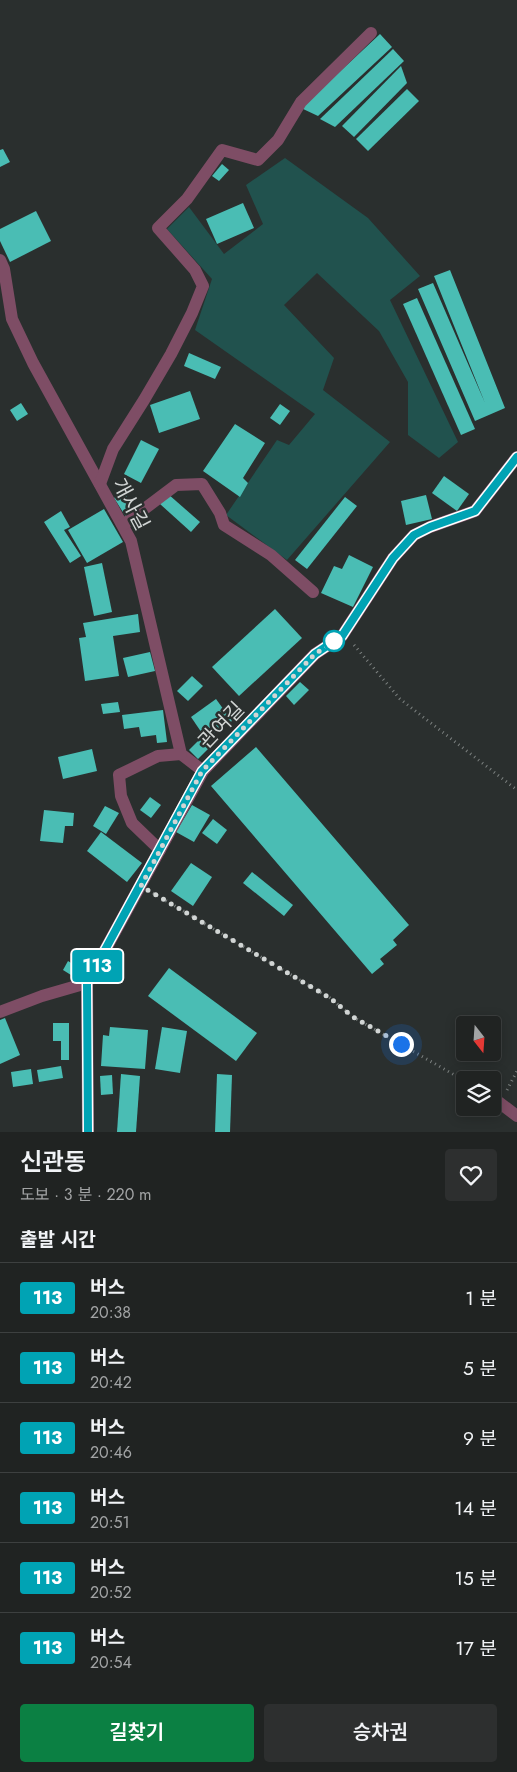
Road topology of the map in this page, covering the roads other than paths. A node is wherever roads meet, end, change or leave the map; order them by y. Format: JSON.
{"nodes":[{"id":1,"x":371,"y":33,"type":"dead end"},
{"id":2,"x":0,"y":260,"type":"edge"},
{"id":3,"x":517,"y":457,"type":"edge"},
{"id":4,"x":100,"y":484,"type":"junction"},
{"id":5,"x":123,"y":525,"type":"junction"},
{"id":6,"x":313,"y":592,"type":"dead end"},
{"id":7,"x":181,"y":754,"type":"junction"},
{"id":8,"x":202,"y":771,"type":"junction"},
{"id":9,"x":160,"y":850,"type":"junction"},
{"id":10,"x":87,"y":983,"type":"junction"},
{"id":11,"x":0,"y":1012,"type":"edge"},
{"id":12,"x":501,"y":1100,"type":"edge"},
{"id":13,"x":517,"y":1116,"type":"edge"},
{"id":14,"x":88,"y":1132,"type":"edge"}],
"edges":[{"from":1,"to":4,"type":"street"},
{"from":2,"to":4,"type":"street","name":"개사길"},
{"from":3,"to":8,"type":"street","name":"관여길"},
{"from":4,"to":5,"type":"street","name":"개사길"},
{"from":5,"to":6,"type":"street"},
{"from":5,"to":7,"type":"street","name":"개사길"},
{"from":7,"to":8,"type":"street"},
{"from":7,"to":9,"type":"street"},
{"from":8,"to":9,"type":"street","name":"관여길"},
{"from":9,"to":10,"type":"street","name":"관여길"},
{"from":10,"to":11,"type":"street"},
{"from":10,"to":14,"type":"street","name":"관여길"},
{"from":12,"to":13,"type":"street"}]}
